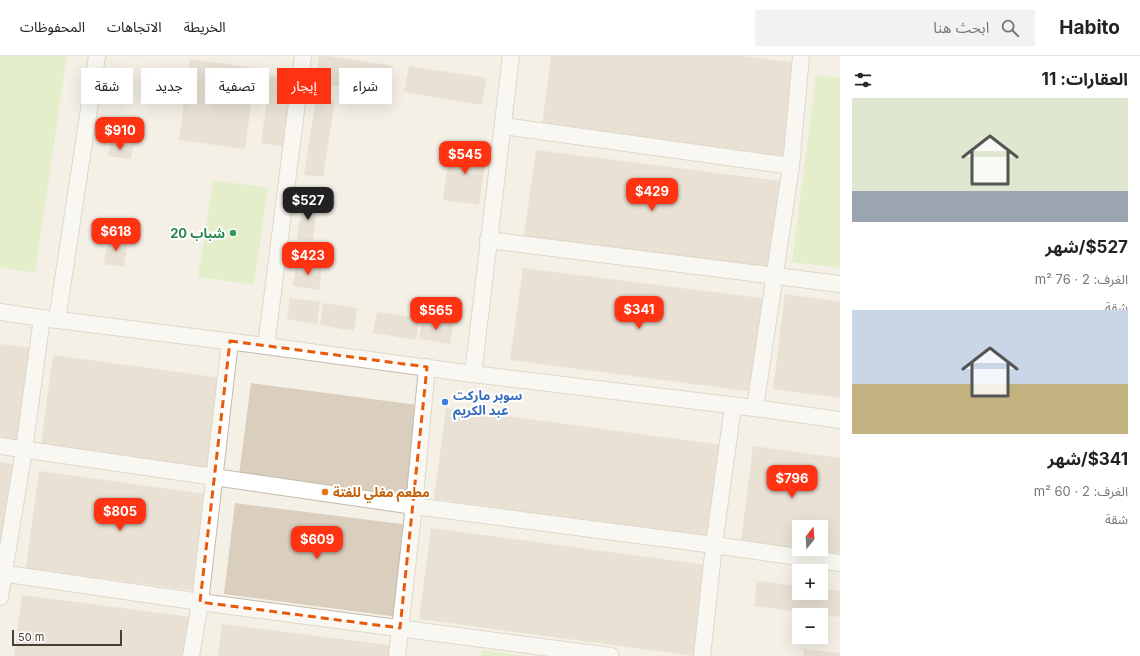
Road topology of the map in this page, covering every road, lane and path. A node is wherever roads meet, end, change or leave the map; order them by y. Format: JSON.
{"nodes":[{"id":1,"x":97,"y":56,"type":"edge"},
{"id":2,"x":302,"y":56,"type":"edge"},
{"id":3,"x":511,"y":56,"type":"edge"},
{"id":4,"x":801,"y":56,"type":"edge"},
{"id":5,"x":504,"y":126,"type":"junction"},
{"id":6,"x":791,"y":166,"type":"junction"},
{"id":7,"x":488,"y":240,"type":"junction"},
{"id":8,"x":774,"y":276,"type":"junction"},
{"id":9,"x":840,"y":284,"type":"edge"},
{"id":10,"x":0,"y":312,"type":"edge"},
{"id":11,"x":50,"y":319,"type":"junction"},
{"id":12,"x":230,"y":341,"type":"junction"},
{"id":13,"x":266,"y":346,"type":"junction"},
{"id":14,"x":427,"y":367,"type":"junction"},
{"id":15,"x":473,"y":374,"type":"junction"},
{"id":16,"x":733,"y":406,"type":"junction"},
{"id":17,"x":755,"y":408,"type":"junction"},
{"id":18,"x":840,"y":420,"type":"edge"},
{"id":19,"x":0,"y":446,"type":"edge"},
{"id":20,"x":24,"y":450,"type":"junction"},
{"id":21,"x":215,"y":478,"type":"junction"},
{"id":22,"x":414,"y":506,"type":"junction"},
{"id":23,"x":714,"y":545,"type":"junction"},
{"id":24,"x":840,"y":563,"type":"edge"},
{"id":25,"x":2,"y":573,"type":"edge"},
{"id":26,"x":0,"y":597,"type":"edge"},
{"id":27,"x":200,"y":602,"type":"junction"},
{"id":28,"x":400,"y":628,"type":"junction"},
{"id":29,"x":191,"y":656,"type":"edge"},
{"id":30,"x":397,"y":656,"type":"edge"},
{"id":31,"x":611,"y":656,"type":"edge"},
{"id":32,"x":702,"y":656,"type":"edge"}],
"edges":[{"from":1,"to":11,"type":"street"},
{"from":2,"to":13,"type":"street"},
{"from":3,"to":5,"type":"street"},
{"from":4,"to":6,"type":"street"},
{"from":5,"to":6,"type":"street"},
{"from":5,"to":7,"type":"street"},
{"from":6,"to":8,"type":"street"},
{"from":7,"to":8,"type":"street"},
{"from":7,"to":15,"type":"street"},
{"from":8,"to":9,"type":"street"},
{"from":8,"to":17,"type":"street"},
{"from":10,"to":11,"type":"street"},
{"from":11,"to":12,"type":"street"},
{"from":11,"to":20,"type":"street"},
{"from":12,"to":13,"type":"street"},
{"from":12,"to":21,"type":"street"},
{"from":13,"to":14,"type":"street"},
{"from":14,"to":15,"type":"street"},
{"from":14,"to":22,"type":"street"},
{"from":15,"to":16,"type":"street"},
{"from":16,"to":17,"type":"street"},
{"from":16,"to":23,"type":"street"},
{"from":17,"to":18,"type":"street"},
{"from":19,"to":20,"type":"street"},
{"from":20,"to":21,"type":"street"},
{"from":20,"to":25,"type":"street"},
{"from":21,"to":22,"type":"street"},
{"from":21,"to":27,"type":"street"},
{"from":22,"to":23,"type":"street"},
{"from":22,"to":28,"type":"street"},
{"from":23,"to":24,"type":"street"},
{"from":23,"to":32,"type":"street"},
{"from":25,"to":26,"type":"street"},
{"from":25,"to":27,"type":"street"},
{"from":27,"to":28,"type":"street"},
{"from":27,"to":29,"type":"street"},
{"from":28,"to":30,"type":"street"},
{"from":28,"to":31,"type":"street"}]}
